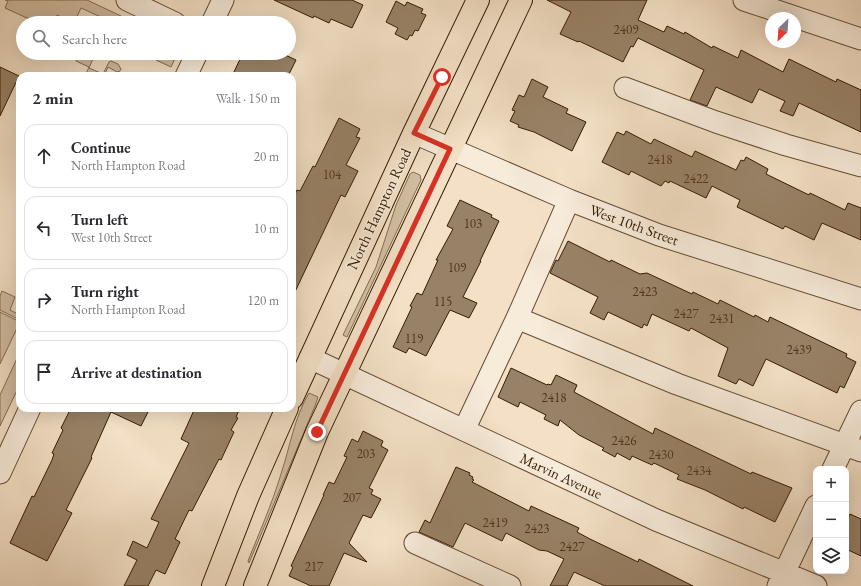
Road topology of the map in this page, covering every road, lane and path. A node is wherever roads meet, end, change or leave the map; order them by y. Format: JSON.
{"nodes":[{"id":1,"x":128,"y":0,"type":"edge"},
{"id":2,"x":223,"y":0,"type":"edge"},
{"id":3,"x":478,"y":0,"type":"edge"},
{"id":4,"x":521,"y":0,"type":"edge"},
{"id":5,"x":744,"y":0,"type":"edge"},
{"id":6,"x":161,"y":16,"type":"edge"},
{"id":7,"x":215,"y":16,"type":"edge"},
{"id":8,"x":861,"y":39,"type":"edge"},
{"id":9,"x":194,"y":60,"type":"edge"},
{"id":10,"x":188,"y":72,"type":"edge"},
{"id":11,"x":625,"y":88,"type":"dead end"},
{"id":12,"x":414,"y":133,"type":"junction"},
{"id":13,"x":450,"y":149,"type":"junction"},
{"id":14,"x":861,"y":166,"type":"edge"},
{"id":15,"x":569,"y":200,"type":"junction"},
{"id":16,"x":861,"y":299,"type":"edge"},
{"id":17,"x":517,"y":318,"type":"junction"},
{"id":18,"x":310,"y":358,"type":"junction"},
{"id":19,"x":344,"y":374,"type":"junction"},
{"id":20,"x":296,"y":389,"type":"edge"},
{"id":21,"x":861,"y":411,"type":"edge"},
{"id":22,"x":28,"y":412,"type":"edge"},
{"id":23,"x":286,"y":412,"type":"edge"},
{"id":24,"x":464,"y":430,"type":"junction"},
{"id":25,"x":853,"y":449,"type":"edge"},
{"id":26,"x":837,"y":466,"type":"edge"},
{"id":27,"x":0,"y":473,"type":"edge"},
{"id":28,"x":813,"y":512,"type":"edge"},
{"id":29,"x":415,"y":543,"type":"dead end"},
{"id":30,"x":781,"y":580,"type":"edge"},
{"id":31,"x":214,"y":586,"type":"edge"},
{"id":32,"x":255,"y":586,"type":"edge"},
{"id":33,"x":510,"y":586,"type":"edge"},
{"id":34,"x":816,"y":586,"type":"edge"}],
"edges":[{"from":1,"to":6,"type":"street"},
{"from":2,"to":7,"type":"street"},
{"from":3,"to":12,"type":"main road","name":"North Hampton Road"},
{"from":4,"to":13,"type":"main road"},
{"from":5,"to":8,"type":"street"},
{"from":9,"to":10,"type":"street"},
{"from":11,"to":14,"type":"street"},
{"from":12,"to":13,"type":"street","name":"West 10th Street"},
{"from":12,"to":18,"type":"main road","name":"North Hampton Road"},
{"from":13,"to":15,"type":"street","name":"West 10th Street"},
{"from":13,"to":19,"type":"main road"},
{"from":15,"to":16,"type":"street","name":"West 10th Street"},
{"from":15,"to":17,"type":"street"},
{"from":17,"to":24,"type":"street"},
{"from":17,"to":25,"type":"street"},
{"from":18,"to":19,"type":"street","name":"Marvin Avenue"},
{"from":18,"to":20,"type":"main road","name":"North Hampton Road"},
{"from":19,"to":24,"type":"street","name":"Marvin Avenue"},
{"from":19,"to":32,"type":"main road"},
{"from":21,"to":25,"type":"street"},
{"from":22,"to":27,"type":"street"},
{"from":23,"to":31,"type":"main road"},
{"from":24,"to":30,"type":"street","name":"Marvin Avenue"},
{"from":25,"to":26,"type":"street"},
{"from":28,"to":30,"type":"street"},
{"from":29,"to":33,"type":"street"},
{"from":30,"to":34,"type":"street","name":"Marvin Avenue"}]}
